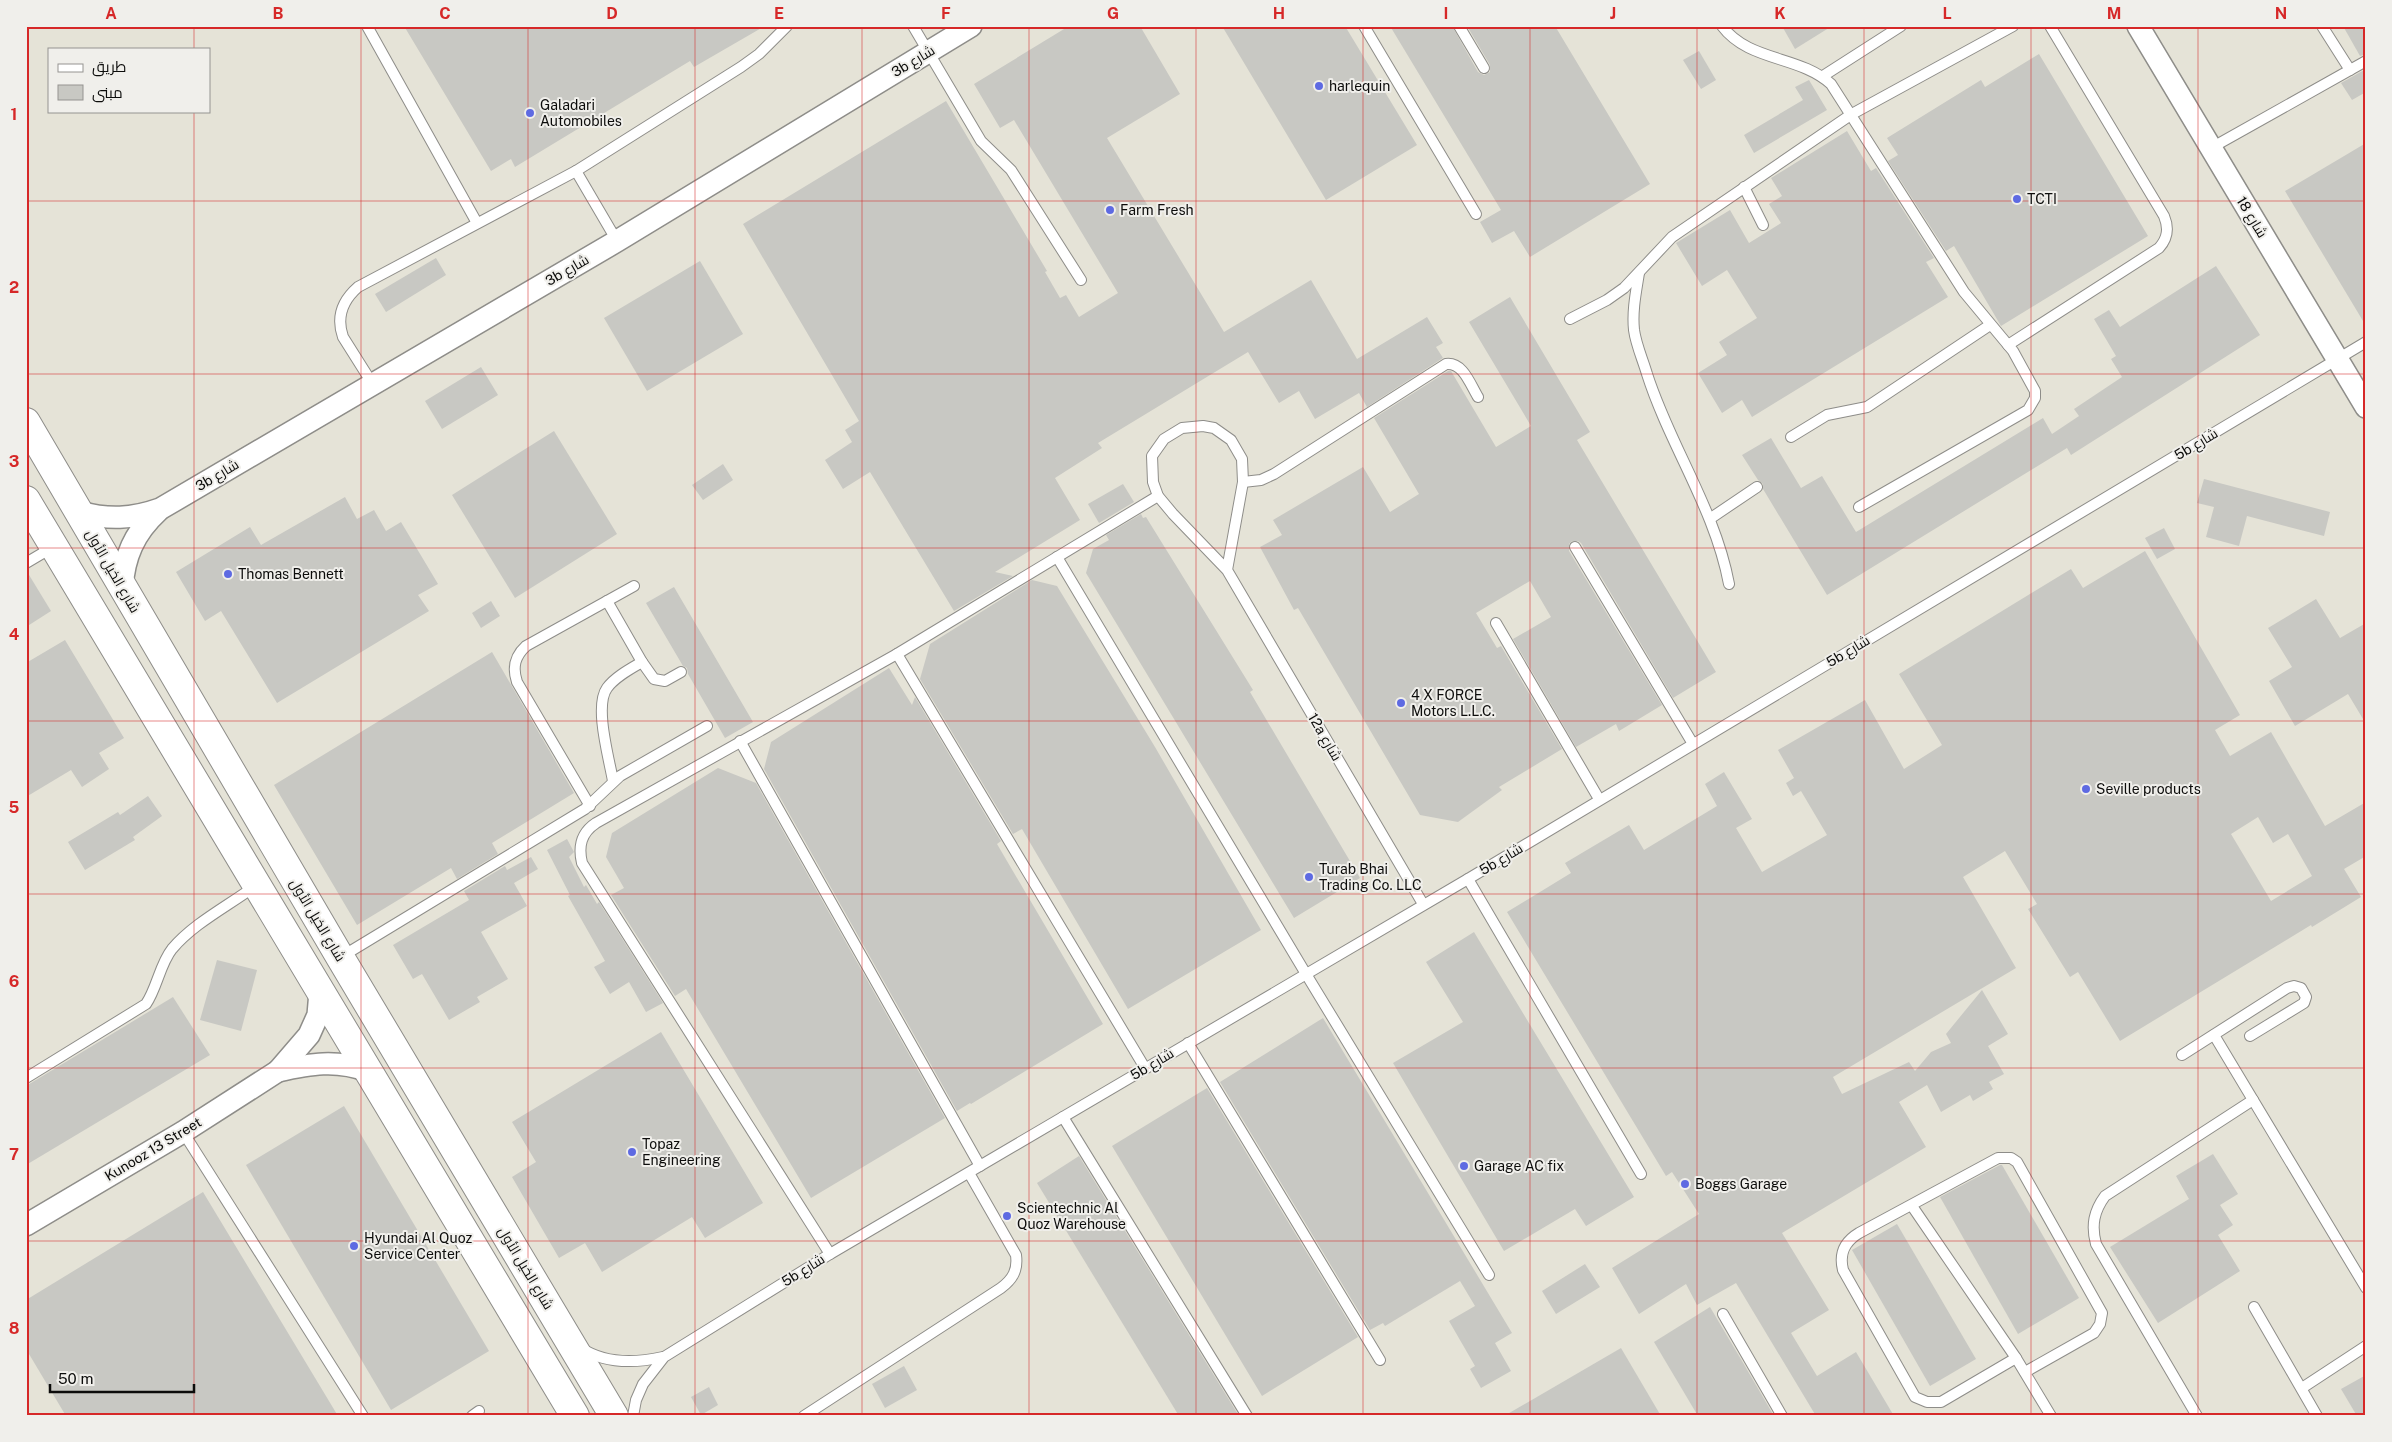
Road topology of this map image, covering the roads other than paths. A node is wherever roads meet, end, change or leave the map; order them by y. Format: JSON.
{"nodes":[{"id":1,"x":367,"y":26,"type":"edge"},
{"id":2,"x":787,"y":26,"type":"edge"},
{"id":3,"x":913,"y":26,"type":"edge"},
{"id":4,"x":971,"y":26,"type":"edge"},
{"id":5,"x":1364,"y":26,"type":"edge"},
{"id":6,"x":1459,"y":26,"type":"edge"},
{"id":7,"x":1722,"y":26,"type":"edge"},
{"id":8,"x":1901,"y":26,"type":"edge"},
{"id":9,"x":2013,"y":26,"type":"edge"},
{"id":10,"x":2050,"y":26,"type":"edge"},
{"id":11,"x":2138,"y":26,"type":"edge"},
{"id":12,"x":2322,"y":26,"type":"edge"},
{"id":13,"x":928,"y":52,"type":"junction"},
{"id":14,"x":2366,"y":62,"type":"edge"},
{"id":15,"x":1484,"y":68,"type":"dead end"},
{"id":16,"x":2350,"y":70,"type":"junction"},
{"id":17,"x":1823,"y":76,"type":"junction"},
{"id":18,"x":1852,"y":114,"type":"junction"},
{"id":19,"x":2211,"y":148,"type":"junction"},
{"id":20,"x":576,"y":171,"type":"junction"},
{"id":21,"x":1744,"y":187,"type":"junction"},
{"id":22,"x":1476,"y":214,"type":"dead end"},
{"id":23,"x":477,"y":223,"type":"junction"},
{"id":24,"x":1763,"y":225,"type":"dead end"},
{"id":25,"x":617,"y":242,"type":"junction"},
{"id":26,"x":1638,"y":273,"type":"junction"},
{"id":27,"x":1081,"y":280,"type":"dead end"},
{"id":28,"x":1570,"y":318,"type":"dead end"},
{"id":29,"x":1990,"y":325,"type":"junction"},
{"id":30,"x":2366,"y":342,"type":"edge"},
{"id":31,"x":2008,"y":346,"type":"junction"},
{"id":32,"x":2337,"y":360,"type":"junction"},
{"id":33,"x":372,"y":383,"type":"junction"},
{"id":34,"x":1478,"y":397,"type":"dead end"},
{"id":35,"x":2366,"y":407,"type":"edge"},
{"id":36,"x":26,"y":422,"type":"edge"},
{"id":37,"x":1790,"y":437,"type":"dead end"},
{"id":38,"x":1243,"y":482,"type":"junction"},
{"id":39,"x":1757,"y":487,"type":"dead end"},
{"id":40,"x":1158,"y":496,"type":"junction"},
{"id":41,"x":26,"y":500,"type":"edge"},
{"id":42,"x":1859,"y":507,"type":"dead end"},
{"id":43,"x":160,"y":509,"type":"junction"},
{"id":44,"x":80,"y":512,"type":"junction"},
{"id":45,"x":1711,"y":518,"type":"junction"},
{"id":46,"x":54,"y":546,"type":"junction"},
{"id":47,"x":1575,"y":547,"type":"dead end"},
{"id":48,"x":1057,"y":557,"type":"junction"},
{"id":49,"x":26,"y":563,"type":"edge"},
{"id":50,"x":1227,"y":570,"type":"junction"},
{"id":51,"x":1729,"y":584,"type":"dead end"},
{"id":52,"x":634,"y":586,"type":"dead end"},
{"id":53,"x":122,"y":588,"type":"junction"},
{"id":54,"x":607,"y":601,"type":"junction"},
{"id":55,"x":1496,"y":623,"type":"dead end"},
{"id":56,"x":897,"y":654,"type":"junction"},
{"id":57,"x":642,"y":662,"type":"junction"},
{"id":58,"x":681,"y":672,"type":"dead end"},
{"id":59,"x":707,"y":726,"type":"dead end"},
{"id":60,"x":740,"y":741,"type":"junction"},
{"id":61,"x":1692,"y":744,"type":"junction"},
{"id":62,"x":613,"y":781,"type":"junction"},
{"id":63,"x":1599,"y":799,"type":"junction"},
{"id":64,"x":590,"y":806,"type":"junction"},
{"id":65,"x":1468,"y":879,"type":"junction"},
{"id":66,"x":256,"y":886,"type":"junction"},
{"id":67,"x":1423,"y":904,"type":"junction"},
{"id":68,"x":340,"y":957,"type":"junction"},
{"id":69,"x":1306,"y":974,"type":"junction"},
{"id":70,"x":320,"y":992,"type":"junction"},
{"id":71,"x":2214,"y":1034,"type":"junction"},
{"id":72,"x":2250,"y":1036,"type":"dead end"},
{"id":73,"x":1188,"y":1043,"type":"junction"},
{"id":74,"x":2182,"y":1055,"type":"dead end"},
{"id":75,"x":1145,"y":1068,"type":"junction"},
{"id":76,"x":278,"y":1071,"type":"junction"},
{"id":77,"x":368,"y":1071,"type":"junction"},
{"id":78,"x":26,"y":1078,"type":"edge"},
{"id":79,"x":2253,"y":1100,"type":"junction"},
{"id":80,"x":1063,"y":1117,"type":"junction"},
{"id":81,"x":182,"y":1132,"type":"junction"},
{"id":82,"x":980,"y":1166,"type":"junction"},
{"id":83,"x":969,"y":1173,"type":"junction"},
{"id":84,"x":1641,"y":1174,"type":"dead end"},
{"id":85,"x":1912,"y":1206,"type":"junction"},
{"id":86,"x":26,"y":1224,"type":"edge"},
{"id":87,"x":830,"y":1254,"type":"junction"},
{"id":88,"x":1489,"y":1275,"type":"dead end"},
{"id":89,"x":2366,"y":1288,"type":"edge"},
{"id":90,"x":2254,"y":1306,"type":"dead end"},
{"id":91,"x":1723,"y":1314,"type":"dead end"},
{"id":92,"x":570,"y":1342,"type":"junction"},
{"id":93,"x":2366,"y":1346,"type":"edge"},
{"id":94,"x":664,"y":1357,"type":"junction"},
{"id":95,"x":2016,"y":1358,"type":"junction"},
{"id":96,"x":1380,"y":1360,"type":"dead end"},
{"id":97,"x":2025,"y":1372,"type":"junction"},
{"id":98,"x":2302,"y":1388,"type":"junction"},
{"id":99,"x":363,"y":1416,"type":"edge"},
{"id":100,"x":575,"y":1416,"type":"edge"},
{"id":101,"x":614,"y":1416,"type":"edge"},
{"id":102,"x":633,"y":1416,"type":"edge"},
{"id":103,"x":804,"y":1416,"type":"edge"},
{"id":104,"x":1247,"y":1416,"type":"edge"},
{"id":105,"x":1782,"y":1416,"type":"edge"},
{"id":106,"x":2051,"y":1416,"type":"edge"},
{"id":107,"x":2197,"y":1416,"type":"edge"},
{"id":108,"x":2317,"y":1416,"type":"edge"}],
"edges":[{"from":1,"to":23,"type":"lane"},
{"from":2,"to":20,"type":"lane"},
{"from":3,"to":13,"type":"lane"},
{"from":4,"to":13,"type":"street","name":"3b شارع"},
{"from":5,"to":22,"type":"lane"},
{"from":6,"to":15,"type":"lane"},
{"from":7,"to":17,"type":"lane"},
{"from":8,"to":17,"type":"lane"},
{"from":9,"to":18,"type":"lane"},
{"from":10,"to":31,"type":"lane"},
{"from":11,"to":19,"type":"street","name":"شارع 18"},
{"from":12,"to":16,"type":"lane"},
{"from":13,"to":25,"type":"street","name":"3b شارع"},
{"from":13,"to":27,"type":"lane"},
{"from":14,"to":16,"type":"lane"},
{"from":16,"to":19,"type":"lane"},
{"from":17,"to":18,"type":"lane"},
{"from":18,"to":21,"type":"lane"},
{"from":18,"to":29,"type":"lane"},
{"from":19,"to":32,"type":"street","name":"شارع 18"},
{"from":20,"to":23,"type":"lane"},
{"from":20,"to":25,"type":"lane"},
{"from":21,"to":24,"type":"lane"},
{"from":21,"to":26,"type":"lane"},
{"from":23,"to":33,"type":"lane"},
{"from":25,"to":33,"type":"street","name":"3b شارع"},
{"from":26,"to":28,"type":"lane"},
{"from":26,"to":45,"type":"lane"},
{"from":29,"to":31,"type":"lane"},
{"from":29,"to":37,"type":"lane"},
{"from":30,"to":32,"type":"lane","name":"5b شارع"},
{"from":31,"to":42,"type":"lane"},
{"from":32,"to":35,"type":"street","name":"شارع 18"},
{"from":32,"to":61,"type":"lane","name":"5b شارع"},
{"from":33,"to":43,"type":"street","name":"3b شارع"},
{"from":34,"to":38,"type":"lane"},
{"from":36,"to":44,"type":"main road","name":"شارع الخيل الأول"},
{"from":38,"to":40,"type":"lane","name":"12a شارع"},
{"from":38,"to":50,"type":"lane","name":"12a شارع"},
{"from":39,"to":45,"type":"lane"},
{"from":40,"to":48,"type":"lane"},
{"from":40,"to":50,"type":"lane","name":"12a شارع"},
{"from":41,"to":46,"type":"main road"},
{"from":43,"to":44,"type":"street","name":"3b شارع"},
{"from":43,"to":53,"type":"street","name":"3b شارع"},
{"from":44,"to":53,"type":"main road","name":"شارع الخيل الأول"},
{"from":45,"to":51,"type":"lane"},
{"from":46,"to":49,"type":"lane"},
{"from":46,"to":66,"type":"main road"},
{"from":47,"to":61,"type":"lane"},
{"from":48,"to":56,"type":"lane"},
{"from":48,"to":69,"type":"lane"},
{"from":50,"to":67,"type":"lane","name":"12a شارع"},
{"from":52,"to":54,"type":"lane"},
{"from":53,"to":68,"type":"main road","name":"شارع الخيل الأول"},
{"from":54,"to":57,"type":"lane"},
{"from":54,"to":64,"type":"lane"},
{"from":55,"to":63,"type":"lane"},
{"from":56,"to":60,"type":"lane"},
{"from":56,"to":75,"type":"lane"},
{"from":57,"to":58,"type":"lane"},
{"from":57,"to":62,"type":"lane"},
{"from":59,"to":62,"type":"lane"},
{"from":60,"to":82,"type":"lane"},
{"from":60,"to":87,"type":"lane"},
{"from":61,"to":63,"type":"lane","name":"5b شارع"},
{"from":62,"to":64,"type":"lane"},
{"from":63,"to":65,"type":"lane","name":"5b شارع"},
{"from":64,"to":68,"type":"lane"},
{"from":65,"to":67,"type":"lane","name":"5b شارع"},
{"from":65,"to":84,"type":"lane"},
{"from":66,"to":70,"type":"main road"},
{"from":66,"to":78,"type":"lane"},
{"from":67,"to":69,"type":"lane","name":"5b شارع"},
{"from":68,"to":92,"type":"main road","name":"شارع الخيل الأول"},
{"from":69,"to":73,"type":"lane","name":"5b شارع"},
{"from":69,"to":88,"type":"lane"},
{"from":70,"to":76,"type":"street","name":"Kunooz 13 Street"},
{"from":70,"to":77,"type":"main road"},
{"from":71,"to":72,"type":"lane"},
{"from":71,"to":74,"type":"lane"},
{"from":71,"to":79,"type":"lane"},
{"from":73,"to":75,"type":"lane","name":"5b شارع"},
{"from":73,"to":96,"type":"lane"},
{"from":75,"to":80,"type":"lane","name":"5b شارع"},
{"from":76,"to":77,"type":"street","name":"Kunooz 13 Street"},
{"from":76,"to":81,"type":"street","name":"Kunooz 13 Street"},
{"from":77,"to":100,"type":"main road"},
{"from":79,"to":89,"type":"lane"},
{"from":79,"to":107,"type":"lane"},
{"from":80,"to":82,"type":"lane","name":"5b شارع"},
{"from":80,"to":104,"type":"lane"},
{"from":81,"to":86,"type":"street","name":"Kunooz 13 Street"},
{"from":81,"to":99,"type":"lane"},
{"from":82,"to":83,"type":"lane","name":"5b شارع"},
{"from":83,"to":87,"type":"lane","name":"5b شارع"},
{"from":83,"to":103,"type":"lane"},
{"from":85,"to":95,"type":"lane"},
{"from":85,"to":95,"type":"lane"},
{"from":85,"to":97,"type":"lane"},
{"from":87,"to":94,"type":"lane","name":"5b شارع"},
{"from":90,"to":98,"type":"lane"},
{"from":91,"to":105,"type":"lane"},
{"from":92,"to":94,"type":"lane","name":"5b شارع"},
{"from":92,"to":101,"type":"main road","name":"شارع الخيل الأول"},
{"from":93,"to":98,"type":"lane"},
{"from":94,"to":102,"type":"lane","name":"5b شارع"},
{"from":95,"to":97,"type":"lane"},
{"from":97,"to":106,"type":"lane"},
{"from":98,"to":108,"type":"lane"}]}
